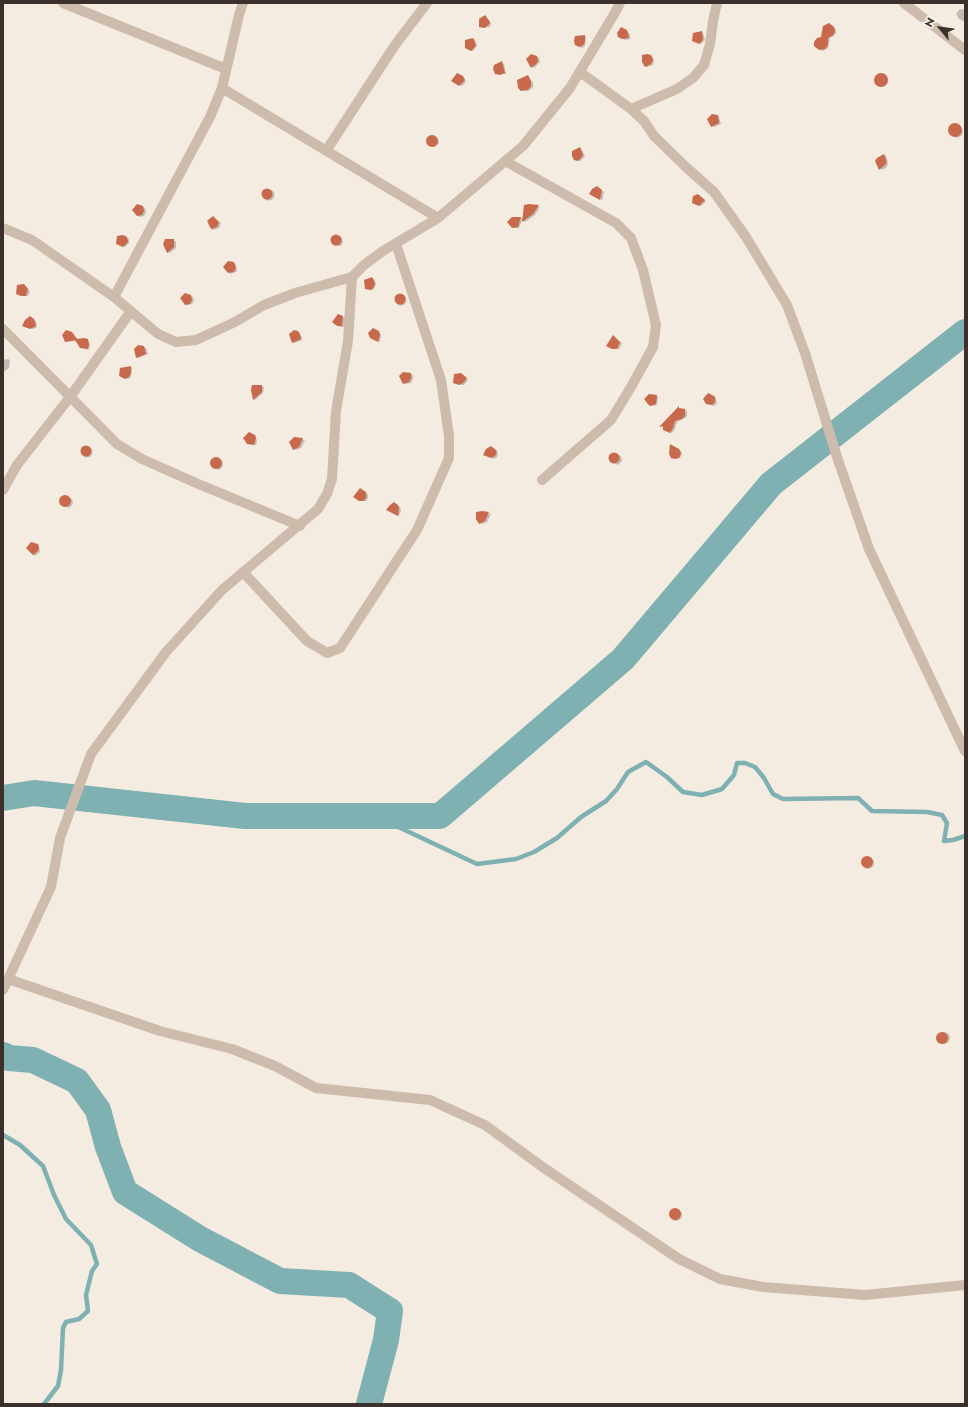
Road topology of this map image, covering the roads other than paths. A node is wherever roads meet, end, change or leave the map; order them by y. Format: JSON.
{"nodes":[{"id":1,"x":63,"y":3,"type":"edge"},
{"id":2,"x":243,"y":3,"type":"edge"},
{"id":3,"x":427,"y":3,"type":"edge"},
{"id":4,"x":620,"y":3,"type":"edge"},
{"id":5,"x":717,"y":3,"type":"edge"},
{"id":6,"x":904,"y":3,"type":"edge"},
{"id":7,"x":965,"y":50,"type":"edge"},
{"id":8,"x":226,"y":69,"type":"junction"},
{"id":9,"x":580,"y":72,"type":"junction"},
{"id":10,"x":222,"y":88,"type":"junction"},
{"id":11,"x":631,"y":109,"type":"junction"},
{"id":12,"x":326,"y":151,"type":"junction"},
{"id":13,"x":504,"y":161,"type":"junction"},
{"id":14,"x":438,"y":218,"type":"junction"},
{"id":15,"x":3,"y":228,"type":"edge"},
{"id":16,"x":396,"y":244,"type":"junction"},
{"id":17,"x":352,"y":277,"type":"junction"},
{"id":18,"x":114,"y":297,"type":"junction"},
{"id":19,"x":131,"y":311,"type":"junction"},
{"id":20,"x":3,"y":329,"type":"edge"},
{"id":21,"x":70,"y":397,"type":"junction"},
{"id":22,"x":542,"y":480,"type":"dead end"},
{"id":23,"x":3,"y":490,"type":"edge"},
{"id":24,"x":300,"y":526,"type":"junction"},
{"id":25,"x":244,"y":572,"type":"junction"},
{"id":26,"x":965,"y":751,"type":"edge"},
{"id":27,"x":8,"y":979,"type":"junction"},
{"id":28,"x":3,"y":990,"type":"edge"},
{"id":29,"x":965,"y":1285,"type":"edge"}],
"edges":[{"from":1,"to":8,"type":"street"},
{"from":2,"to":8,"type":"street"},
{"from":3,"to":12,"type":"street"},
{"from":4,"to":9,"type":"street"},
{"from":5,"to":11,"type":"street"},
{"from":6,"to":7,"type":"street"},
{"from":8,"to":10,"type":"street"},
{"from":9,"to":11,"type":"street"},
{"from":9,"to":13,"type":"street"},
{"from":10,"to":12,"type":"street"},
{"from":10,"to":18,"type":"street"},
{"from":11,"to":26,"type":"street"},
{"from":12,"to":14,"type":"street"},
{"from":13,"to":14,"type":"street"},
{"from":13,"to":22,"type":"street"},
{"from":14,"to":16,"type":"street"},
{"from":15,"to":18,"type":"street"},
{"from":16,"to":17,"type":"street"},
{"from":16,"to":25,"type":"street"},
{"from":17,"to":19,"type":"street"},
{"from":17,"to":24,"type":"street"},
{"from":18,"to":19,"type":"street"},
{"from":19,"to":21,"type":"street"},
{"from":20,"to":21,"type":"street"},
{"from":21,"to":23,"type":"street"},
{"from":21,"to":24,"type":"street"},
{"from":24,"to":25,"type":"street"},
{"from":25,"to":27,"type":"street"},
{"from":27,"to":28,"type":"street"},
{"from":27,"to":29,"type":"street"}]}
